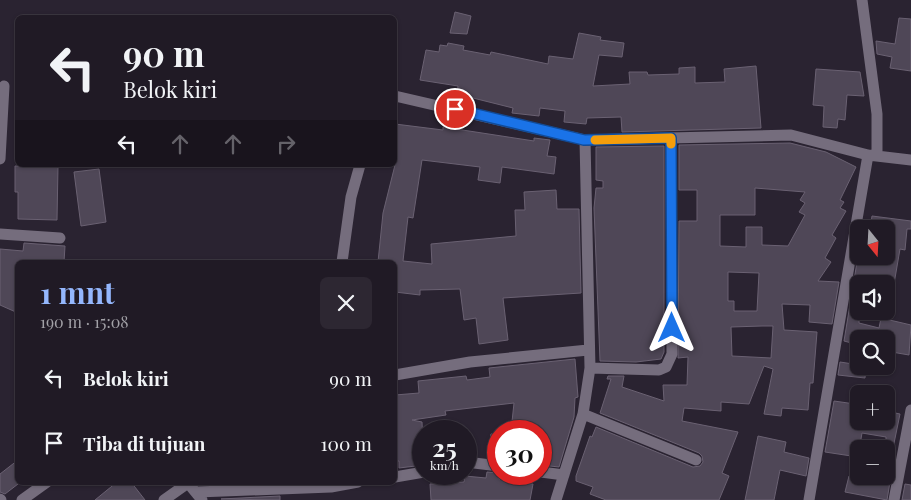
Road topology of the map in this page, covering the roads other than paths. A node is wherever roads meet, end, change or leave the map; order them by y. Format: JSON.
{"nodes":[{"id":1,"x":862,"y":0,"type":"edge"},
{"id":2,"x":4,"y":86,"type":"dead end"},
{"id":3,"x":397,"y":96,"type":"edge"},
{"id":4,"x":671,"y":138,"type":"junction"},
{"id":5,"x":584,"y":140,"type":"junction"},
{"id":6,"x":872,"y":156,"type":"junction"},
{"id":7,"x":0,"y":159,"type":"edge"},
{"id":8,"x":911,"y":160,"type":"edge"},
{"id":9,"x":359,"y":167,"type":"edge"},
{"id":10,"x":0,"y":234,"type":"edge"},
{"id":11,"x":60,"y":238,"type":"dead end"},
{"id":12,"x":342,"y":260,"type":"edge"},
{"id":13,"x":588,"y":350,"type":"junction"},
{"id":14,"x":590,"y":368,"type":"junction"},
{"id":15,"x":397,"y":375,"type":"edge"},
{"id":16,"x":911,"y":410,"type":"edge"},
{"id":17,"x":583,"y":414,"type":"junction"},
{"id":18,"x":696,"y":460,"type":"dead end"},
{"id":19,"x":552,"y":473,"type":"edge"},
{"id":20,"x":412,"y":474,"type":"edge"},
{"id":21,"x":564,"y":475,"type":"junction"},
{"id":22,"x":397,"y":477,"type":"edge"},
{"id":23,"x":43,"y":485,"type":"edge"},
{"id":24,"x":185,"y":485,"type":"edge"},
{"id":25,"x":190,"y":485,"type":"edge"},
{"id":26,"x":320,"y":485,"type":"edge"},
{"id":27,"x":200,"y":496,"type":"edge"},
{"id":28,"x":22,"y":500,"type":"edge"},
{"id":29,"x":164,"y":500,"type":"edge"},
{"id":30,"x":556,"y":500,"type":"edge"},
{"id":31,"x":809,"y":500,"type":"edge"},
{"id":32,"x":894,"y":500,"type":"edge"}],
"edges":[{"from":1,"to":6,"type":"street"},
{"from":2,"to":7,"type":"street"},
{"from":3,"to":5,"type":"street"},
{"from":4,"to":5,"type":"street"},
{"from":4,"to":6,"type":"street"},
{"from":4,"to":14,"type":"street"},
{"from":5,"to":13,"type":"street"},
{"from":6,"to":8,"type":"street"},
{"from":6,"to":31,"type":"street"},
{"from":9,"to":12,"type":"street"},
{"from":10,"to":11,"type":"street"},
{"from":13,"to":14,"type":"street"},
{"from":13,"to":15,"type":"street"},
{"from":14,"to":17,"type":"street"},
{"from":16,"to":32,"type":"street"},
{"from":17,"to":18,"type":"street"},
{"from":17,"to":21,"type":"street"},
{"from":19,"to":21,"type":"street"},
{"from":20,"to":22,"type":"street"},
{"from":21,"to":30,"type":"street"},
{"from":23,"to":28,"type":"street"},
{"from":24,"to":29,"type":"street"},
{"from":25,"to":27,"type":"street"},
{"from":26,"to":27,"type":"street"}]}
